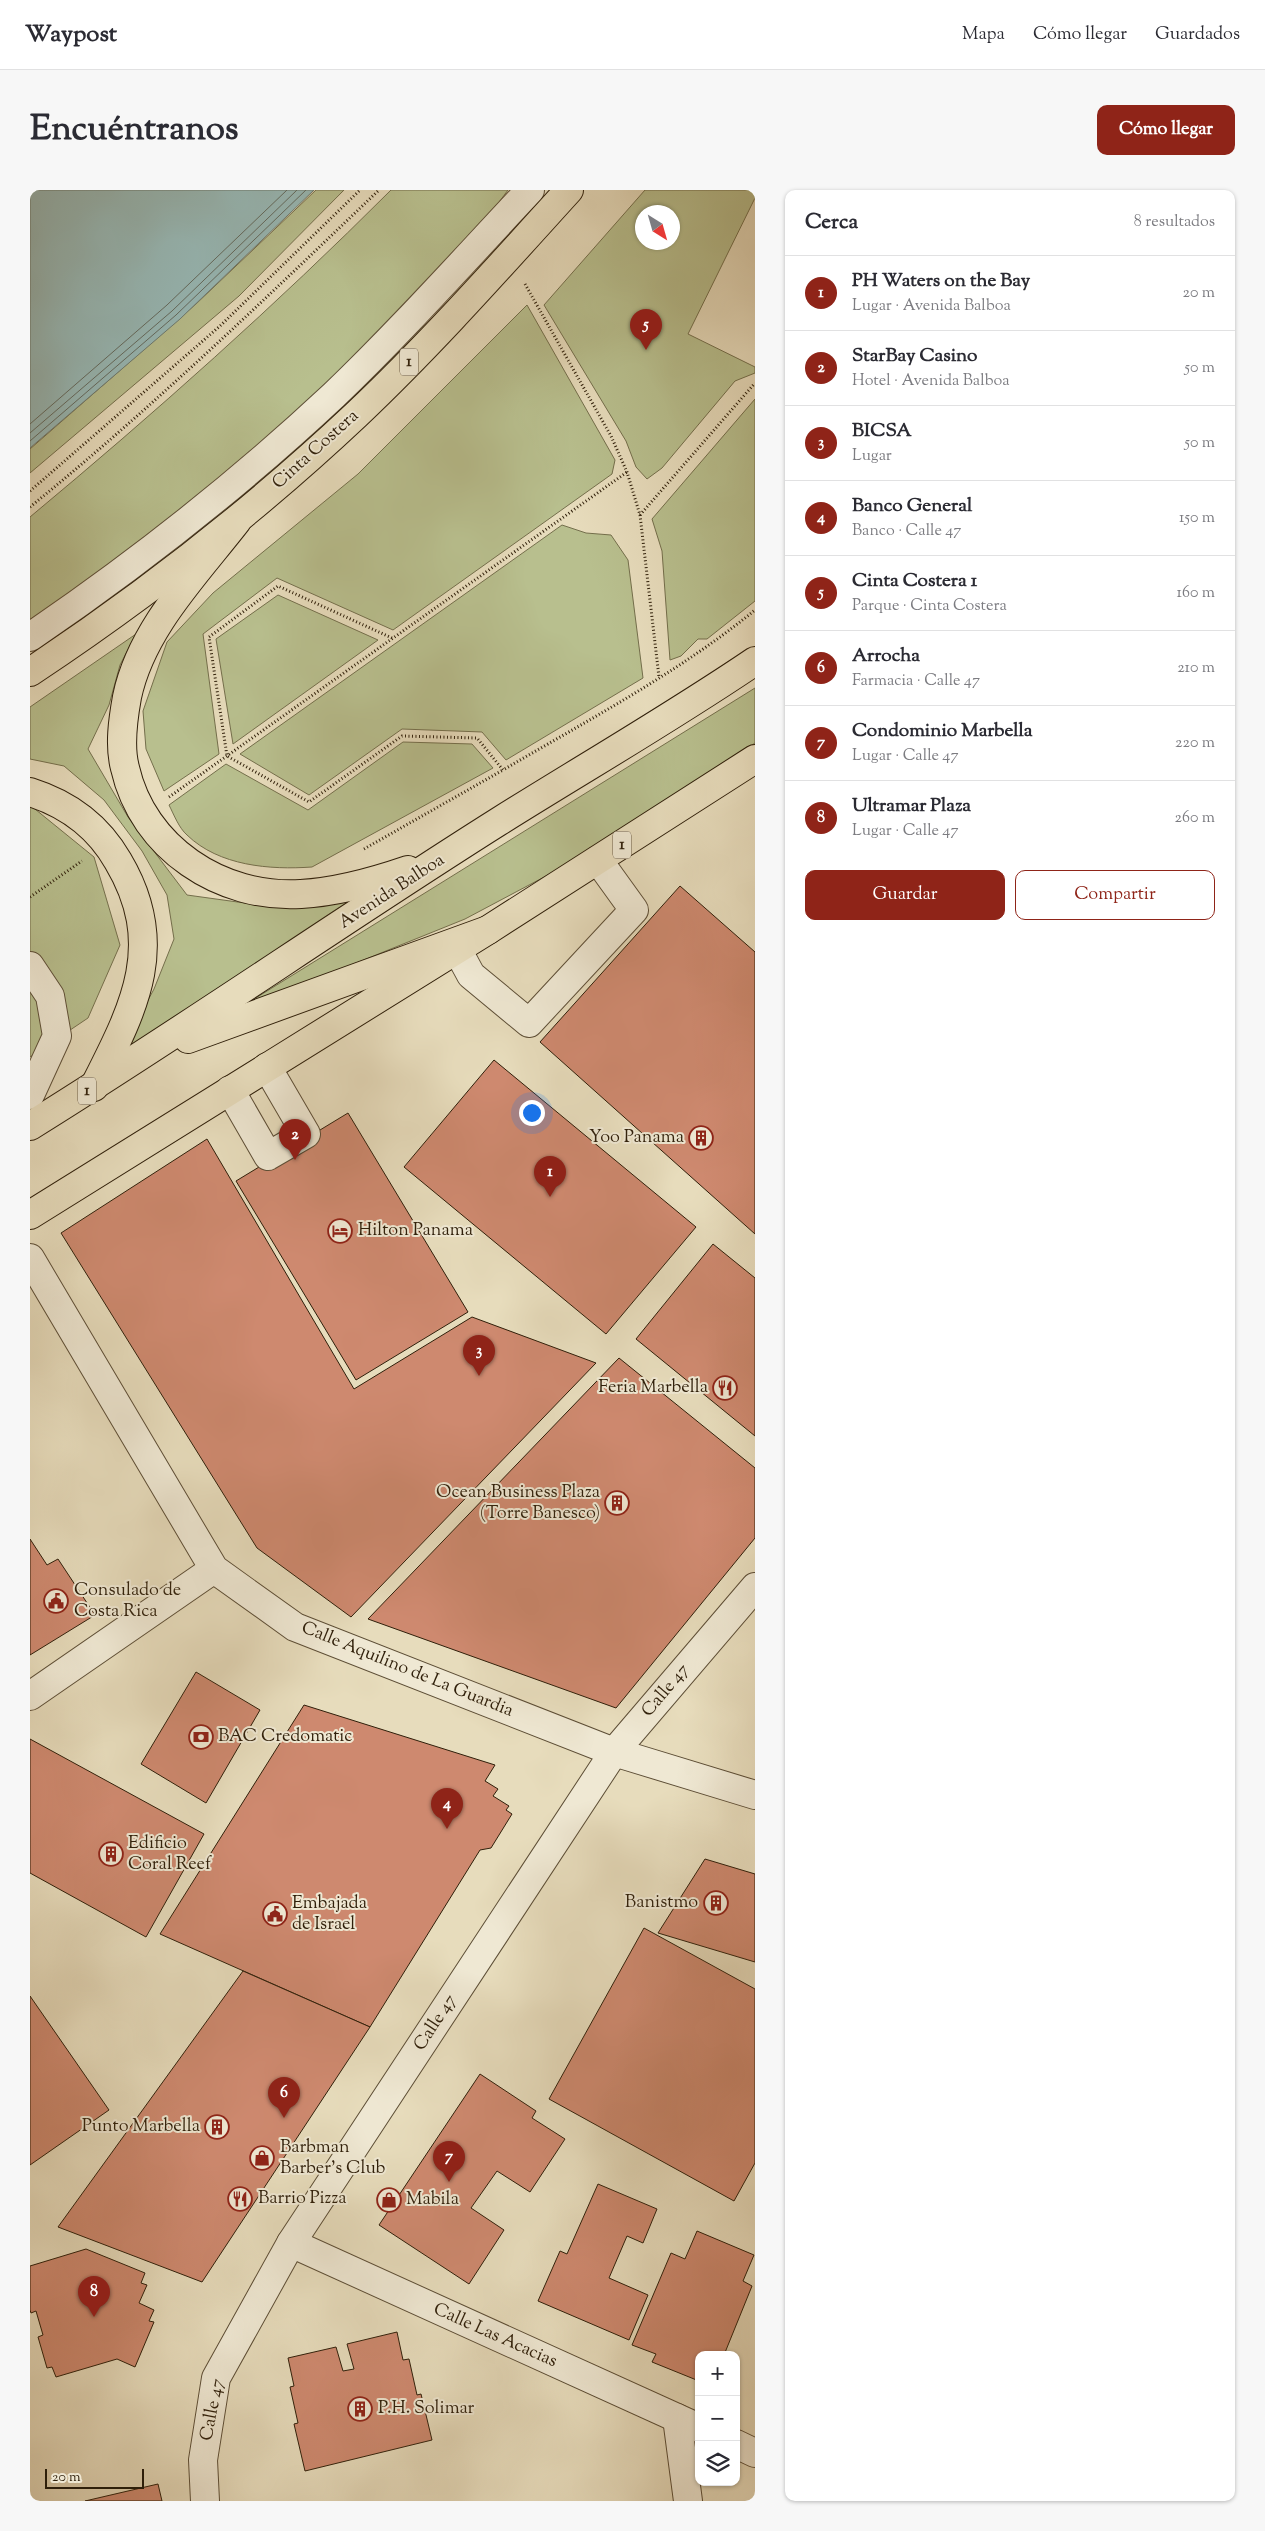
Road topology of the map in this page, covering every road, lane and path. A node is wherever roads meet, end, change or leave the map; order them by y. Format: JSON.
{"nodes":[{"id":1,"x":360,"y":190,"type":"edge"},
{"id":2,"x":379,"y":190,"type":"edge"},
{"id":3,"x":530,"y":190,"type":"edge"},
{"id":4,"x":569,"y":190,"type":"edge"},
{"id":5,"x":510,"y":255,"type":"junction"},
{"id":6,"x":755,"y":383,"type":"edge"},
{"id":7,"x":627,"y":472,"type":"junction"},
{"id":8,"x":30,"y":491,"type":"edge"},
{"id":9,"x":30,"y":507,"type":"edge"},
{"id":10,"x":640,"y":515,"type":"junction"},
{"id":11,"x":237,"y":521,"type":"junction"},
{"id":12,"x":755,"y":610,"type":"edge"},
{"id":13,"x":30,"y":637,"type":"edge"},
{"id":14,"x":392,"y":638,"type":"junction"},
{"id":15,"x":755,"y":661,"type":"edge"},
{"id":16,"x":30,"y":672,"type":"edge"},
{"id":17,"x":659,"y":677,"type":"junction"},
{"id":18,"x":227,"y":756,"type":"junction"},
{"id":19,"x":755,"y":759,"type":"edge"},
{"id":20,"x":503,"y":770,"type":"junction"},
{"id":21,"x":30,"y":792,"type":"edge"},
{"id":22,"x":144,"y":815,"type":"junction"},
{"id":23,"x":498,"y":822,"type":"junction"},
{"id":24,"x":108,"y":843,"type":"junction"},
{"id":25,"x":363,"y":850,"type":"dead end"},
{"id":26,"x":598,"y":860,"type":"junction"},
{"id":27,"x":30,"y":897,"type":"edge"},
{"id":28,"x":488,"y":930,"type":"junction"},
{"id":29,"x":457,"y":949,"type":"junction"},
{"id":30,"x":30,"y":966,"type":"edge"},
{"id":31,"x":144,"y":1056,"type":"junction"},
{"id":32,"x":267,"y":1067,"type":"junction"},
{"id":33,"x":94,"y":1087,"type":"junction"},
{"id":34,"x":230,"y":1090,"type":"junction"},
{"id":35,"x":30,"y":1095,"type":"edge"},
{"id":36,"x":30,"y":1126,"type":"edge"},
{"id":37,"x":30,"y":1215,"type":"edge"},
{"id":38,"x":30,"y":1258,"type":"edge"},
{"id":39,"x":214,"y":1569,"type":"junction"},
{"id":40,"x":755,"y":1587,"type":"edge"},
{"id":41,"x":30,"y":1696,"type":"edge"},
{"id":42,"x":614,"y":1752,"type":"junction"},
{"id":43,"x":755,"y":1795,"type":"edge"},
{"id":44,"x":291,"y":2243,"type":"junction"},
{"id":45,"x":688,"y":2423,"type":"edge"},
{"id":46,"x":740,"y":2446,"type":"edge"},
{"id":47,"x":755,"y":2452,"type":"edge"},
{"id":48,"x":205,"y":2501,"type":"edge"},
{"id":49,"x":688,"y":2501,"type":"edge"}],
"edges":[{"from":1,"to":8,"type":"path"},
{"from":2,"to":9,"type":"path"},
{"from":3,"to":13,"type":"street"},
{"from":4,"to":5,"type":"main road","name":"Cinta Costera","number":"1"},
{"from":5,"to":7,"type":"path"},
{"from":5,"to":11,"type":"main road","name":"Cinta Costera","number":"1"},
{"from":6,"to":10,"type":"path"},
{"from":7,"to":10,"type":"path"},
{"from":7,"to":14,"type":"path"},
{"from":10,"to":17,"type":"path"},
{"from":11,"to":16,"type":"main road","name":"Cinta Costera","number":"1"},
{"from":11,"to":22,"type":"main road"},
{"from":12,"to":17,"type":"path"},
{"from":14,"to":18,"type":"path"},
{"from":14,"to":18,"type":"path"},
{"from":15,"to":23,"type":"main road","name":"Avenida Balboa"},
{"from":17,"to":20,"type":"path"},
{"from":18,"to":20,"type":"path"},
{"from":18,"to":22,"type":"path"},
{"from":19,"to":26,"type":"main road","number":"1"},
{"from":20,"to":25,"type":"path"},
{"from":21,"to":24,"type":"main road"},
{"from":22,"to":23,"type":"main road"},
{"from":23,"to":31,"type":"main road","name":"Avenida Balboa"},
{"from":24,"to":27,"type":"path"},
{"from":24,"to":33,"type":"main road"},
{"from":26,"to":28,"type":"main road","number":"1"},
{"from":26,"to":29,"type":"street"},
{"from":28,"to":29,"type":"main road"},
{"from":28,"to":31,"type":"main road"},
{"from":29,"to":32,"type":"main road"},
{"from":30,"to":35,"type":"street"},
{"from":31,"to":33,"type":"main road","name":"Avenida Balboa","number":"1"},
{"from":32,"to":34,"type":"main road"},
{"from":32,"to":34,"type":"street"},
{"from":33,"to":36,"type":"main road","name":"Avenida Balboa","number":"1"},
{"from":34,"to":37,"type":"main road"},
{"from":38,"to":39,"type":"street","name":"Calle Aquilino de La Guardia"},
{"from":39,"to":41,"type":"street"},
{"from":39,"to":42,"type":"street","name":"Calle Aquilino de La Guardia"},
{"from":40,"to":42,"type":"street","name":"Calle 47"},
{"from":42,"to":43,"type":"street","name":"Calle Aquilino de La Guardia"},
{"from":42,"to":44,"type":"street","name":"Calle 47"},
{"from":44,"to":45,"type":"street","name":"Calle Las Acacias"},
{"from":44,"to":48,"type":"street","name":"Calle 47"},
{"from":45,"to":49,"type":"street"},
{"from":46,"to":47,"type":"street"}]}
